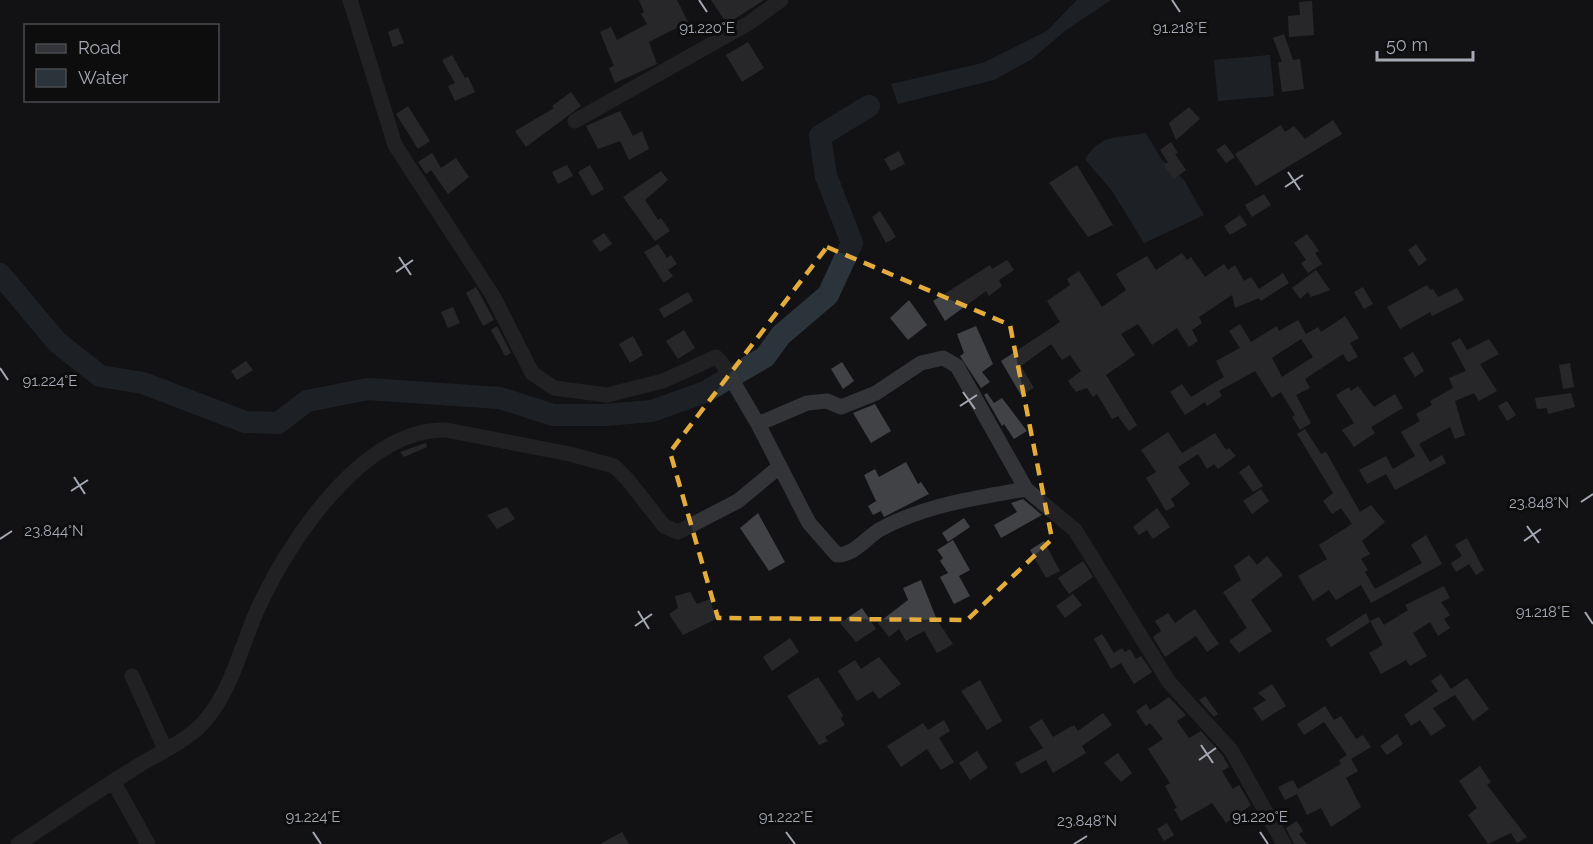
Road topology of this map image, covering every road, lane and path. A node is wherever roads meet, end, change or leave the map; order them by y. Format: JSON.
{"nodes":[{"id":1,"x":350,"y":0,"type":"edge"},
{"id":2,"x":781,"y":0,"type":"edge"},
{"id":3,"x":575,"y":121,"type":"dead end"},
{"id":4,"x":754,"y":418,"type":"junction"},
{"id":5,"x":779,"y":467,"type":"junction"},
{"id":6,"x":1026,"y":489,"type":"junction"},
{"id":7,"x":132,"y":676,"type":"dead end"},
{"id":8,"x":165,"y":749,"type":"junction"},
{"id":9,"x":112,"y":781,"type":"junction"},
{"id":10,"x":18,"y":844,"type":"edge"},
{"id":11,"x":148,"y":844,"type":"edge"},
{"id":12,"x":1284,"y":844,"type":"edge"}],
"edges":[{"from":1,"to":4,"type":"street"},
{"from":2,"to":3,"type":"street"},
{"from":4,"to":5,"type":"street"},
{"from":4,"to":6,"type":"street"},
{"from":5,"to":6,"type":"street"},
{"from":5,"to":8,"type":"street"},
{"from":6,"to":12,"type":"street"},
{"from":7,"to":8,"type":"street"},
{"from":8,"to":9,"type":"street"},
{"from":9,"to":10,"type":"street"},
{"from":9,"to":11,"type":"street"}]}
